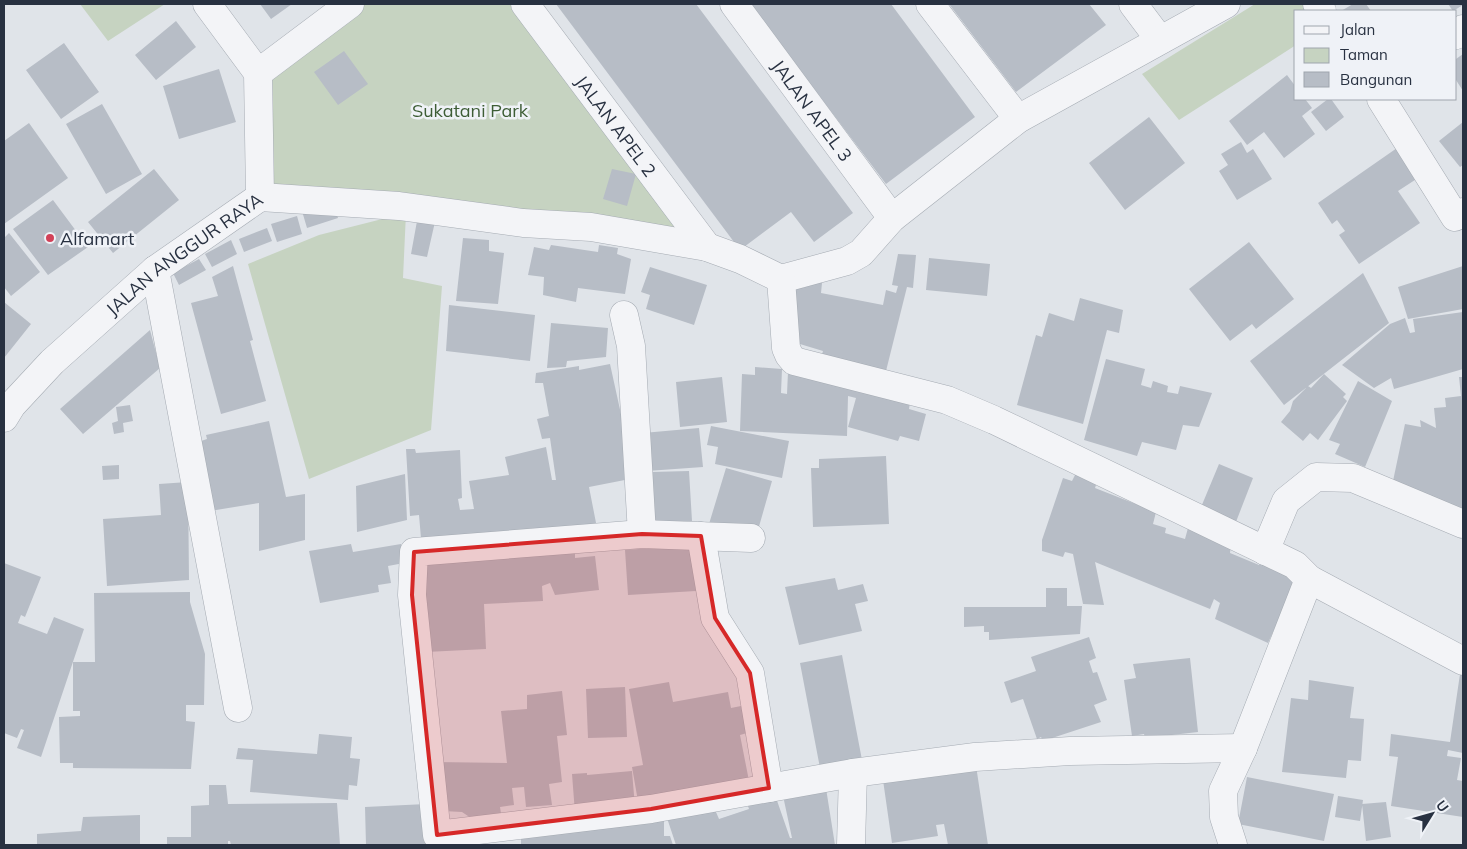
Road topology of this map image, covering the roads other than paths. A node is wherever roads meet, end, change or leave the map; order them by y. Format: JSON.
{"nodes":[{"id":1,"x":207,"y":4,"type":"edge"},
{"id":2,"x":350,"y":4,"type":"edge"},
{"id":3,"x":525,"y":4,"type":"edge"},
{"id":4,"x":734,"y":4,"type":"edge"},
{"id":5,"x":930,"y":4,"type":"edge"},
{"id":6,"x":1133,"y":4,"type":"edge"},
{"id":7,"x":1226,"y":4,"type":"edge"},
{"id":8,"x":1160,"y":40,"type":"junction"},
{"id":9,"x":258,"y":73,"type":"junction"},
{"id":10,"x":1382,"y":100,"type":"edge"},
{"id":11,"x":1018,"y":119,"type":"junction"},
{"id":12,"x":260,"y":197,"type":"junction"},
{"id":13,"x":1459,"y":214,"type":"edge"},
{"id":14,"x":892,"y":218,"type":"junction"},
{"id":15,"x":707,"y":247,"type":"junction"},
{"id":16,"x":155,"y":270,"type":"junction"},
{"id":17,"x":781,"y":279,"type":"junction"},
{"id":18,"x":624,"y":315,"type":"dead end"},
{"id":19,"x":4,"y":418,"type":"edge"},
{"id":20,"x":1463,"y":524,"type":"edge"},
{"id":21,"x":642,"y":534,"type":"junction"},
{"id":22,"x":701,"y":536,"type":"junction"},
{"id":23,"x":750,"y":538,"type":"dead end"},
{"id":24,"x":1265,"y":551,"type":"junction"},
{"id":25,"x":1309,"y":579,"type":"junction"},
{"id":26,"x":1463,"y":661,"type":"edge"},
{"id":27,"x":238,"y":708,"type":"dead end"},
{"id":28,"x":1243,"y":748,"type":"junction"},
{"id":29,"x":854,"y":773,"type":"junction"},
{"id":30,"x":769,"y":788,"type":"junction"},
{"id":31,"x":437,"y":840,"type":"edge"},
{"id":32,"x":851,"y":845,"type":"edge"},
{"id":33,"x":1233,"y":845,"type":"edge"}],
"edges":[{"from":1,"to":9,"type":"street"},
{"from":2,"to":9,"type":"street"},
{"from":3,"to":15,"type":"street","name":"JALAN APEL 2"},
{"from":4,"to":14,"type":"street","name":"JALAN APEL 3"},
{"from":5,"to":11,"type":"street"},
{"from":6,"to":8,"type":"street"},
{"from":7,"to":8,"type":"street"},
{"from":8,"to":11,"type":"street"},
{"from":9,"to":12,"type":"street","name":"JALAN ANGGUR RAYA"},
{"from":10,"to":13,"type":"street"},
{"from":11,"to":14,"type":"street"},
{"from":12,"to":15,"type":"street"},
{"from":12,"to":16,"type":"street","name":"JALAN ANGGUR RAYA"},
{"from":14,"to":17,"type":"street"},
{"from":15,"to":17,"type":"street"},
{"from":16,"to":19,"type":"street","name":"JALAN ANGGUR RAYA"},
{"from":16,"to":27,"type":"street"},
{"from":17,"to":24,"type":"street"},
{"from":18,"to":21,"type":"street"},
{"from":20,"to":24,"type":"street"},
{"from":21,"to":22,"type":"street"},
{"from":21,"to":31,"type":"street"},
{"from":22,"to":23,"type":"street"},
{"from":22,"to":30,"type":"street"},
{"from":24,"to":25,"type":"street"},
{"from":25,"to":26,"type":"street"},
{"from":25,"to":28,"type":"street"},
{"from":28,"to":29,"type":"street"},
{"from":28,"to":33,"type":"street"},
{"from":29,"to":30,"type":"street"},
{"from":29,"to":32,"type":"street"},
{"from":30,"to":31,"type":"street"}]}
